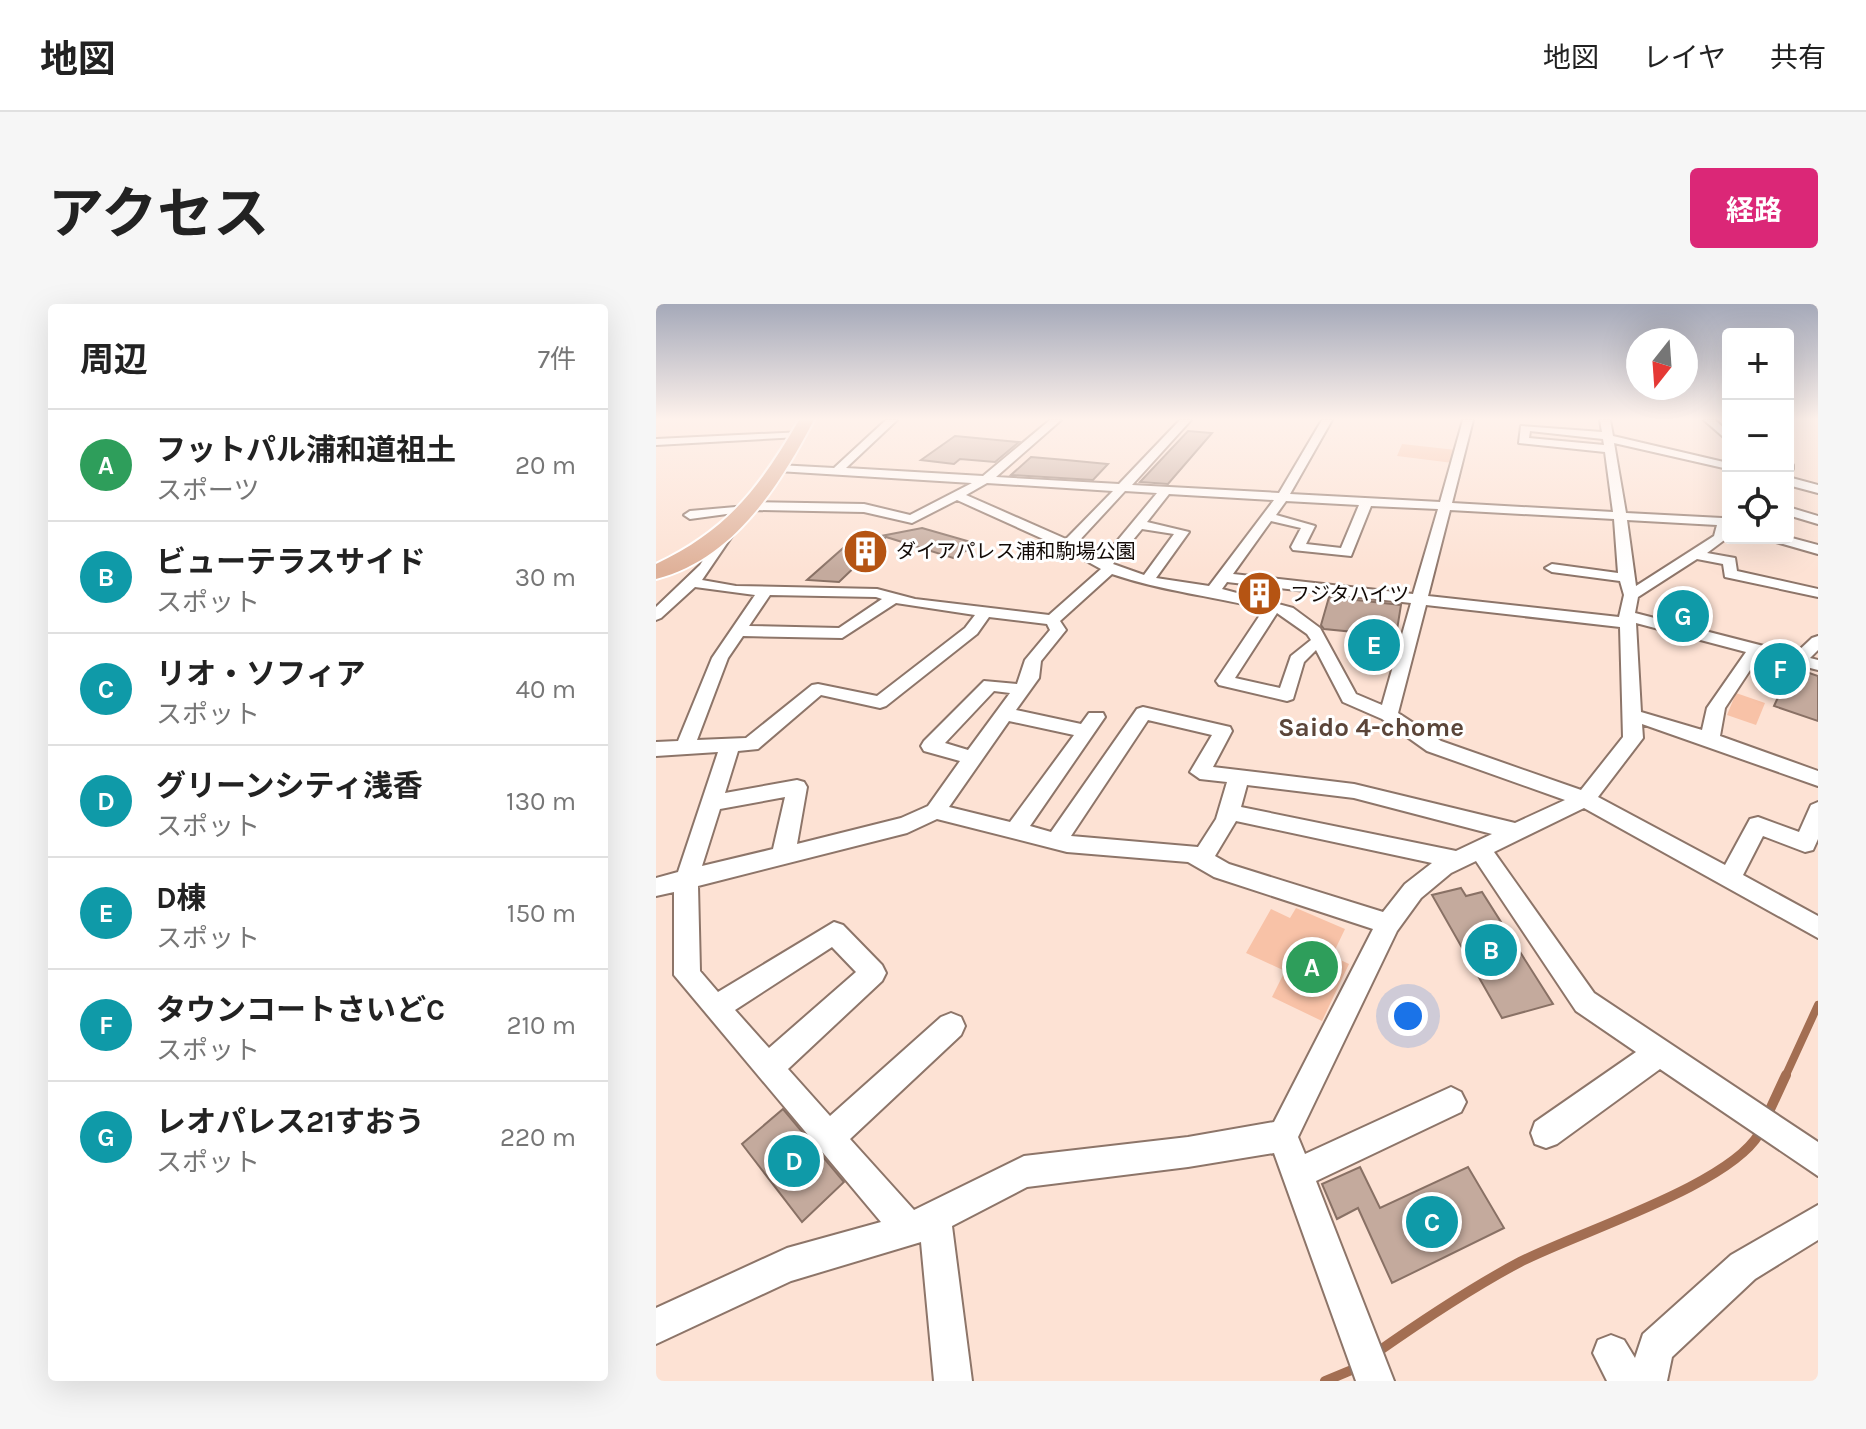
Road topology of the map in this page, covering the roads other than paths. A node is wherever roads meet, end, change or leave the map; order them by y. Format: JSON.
{"nodes":[{"id":1,"x":776,"y":470,"type":"edge"},
{"id":2,"x":822,"y":470,"type":"edge"},
{"id":3,"x":997,"y":470,"type":"edge"},
{"id":4,"x":1139,"y":470,"type":"edge"},
{"id":5,"x":1298,"y":470,"type":"edge"},
{"id":6,"x":1454,"y":470,"type":"edge"},
{"id":7,"x":1613,"y":470,"type":"edge"},
{"id":8,"x":1707,"y":470,"type":"edge"},
{"id":9,"x":837,"y":471,"type":"joint"},
{"id":10,"x":1702,"y":477,"type":"dead end"},
{"id":11,"x":987,"y":479,"type":"junction"},
{"id":12,"x":1794,"y":483,"type":"edge"},
{"id":13,"x":1124,"y":487,"type":"junction"},
{"id":14,"x":1167,"y":489,"type":"junction"},
{"id":15,"x":1818,"y":489,"type":"edge"},
{"id":16,"x":958,"y":496,"type":"junction"},
{"id":17,"x":1283,"y":496,"type":"junction"},
{"id":18,"x":1367,"y":501,"type":"junction"},
{"id":19,"x":1444,"y":505,"type":"junction"},
{"id":20,"x":751,"y":508,"type":"junction"},
{"id":21,"x":1794,"y":513,"type":"edge"},
{"id":22,"x":690,"y":515,"type":"dead end"},
{"id":23,"x":1620,"y":515,"type":"junction"},
{"id":24,"x":1268,"y":517,"type":"junction"},
{"id":25,"x":1818,"y":520,"type":"edge"},
{"id":26,"x":1138,"y":524,"type":"junction"},
{"id":27,"x":1722,"y":526,"type":"edge"},
{"id":28,"x":727,"y":533,"type":"junction"},
{"id":29,"x":1722,"y":534,"type":"edge"},
{"id":30,"x":1794,"y":542,"type":"edge"},
{"id":31,"x":1068,"y":545,"type":"junction"},
{"id":32,"x":1818,"y":550,"type":"edge"},
{"id":33,"x":1692,"y":554,"type":"junction"},
{"id":34,"x":1108,"y":567,"type":"junction"},
{"id":35,"x":1552,"y":568,"type":"dead end"},
{"id":36,"x":656,"y":572,"type":"edge"},
{"id":37,"x":1147,"y":581,"type":"junction"},
{"id":38,"x":694,"y":583,"type":"junction"},
{"id":39,"x":1218,"y":584,"type":"junction"},
{"id":40,"x":1628,"y":587,"type":"junction"},
{"id":41,"x":766,"y":590,"type":"junction"},
{"id":42,"x":1818,"y":593,"type":"edge"},
{"id":43,"x":895,"y":597,"type":"junction"},
{"id":44,"x":1418,"y":599,"type":"junction"},
{"id":45,"x":1273,"y":607,"type":"junction"},
{"id":46,"x":985,"y":612,"type":"junction"},
{"id":47,"x":656,"y":615,"type":"edge"},
{"id":48,"x":1052,"y":620,"type":"junction"},
{"id":49,"x":1627,"y":620,"type":"junction"},
{"id":50,"x":738,"y":631,"type":"junction"},
{"id":51,"x":1818,"y":641,"type":"edge"},
{"id":52,"x":1319,"y":642,"type":"junction"},
{"id":53,"x":1756,"y":649,"type":"junction"},
{"id":54,"x":1799,"y":660,"type":"junction"},
{"id":55,"x":1818,"y":665,"type":"edge"},
{"id":56,"x":1022,"y":690,"type":"junction"},
{"id":57,"x":1005,"y":714,"type":"junction"},
{"id":58,"x":1388,"y":715,"type":"junction"},
{"id":59,"x":1632,"y":715,"type":"junction"},
{"id":60,"x":1710,"y":739,"type":"junction"},
{"id":61,"x":686,"y":745,"type":"junction"},
{"id":62,"x":730,"y":746,"type":"junction"},
{"id":63,"x":656,"y":749,"type":"edge"},
{"id":64,"x":973,"y":758,"type":"junction"},
{"id":65,"x":1239,"y":777,"type":"junction"},
{"id":66,"x":1818,"y":779,"type":"edge"},
{"id":67,"x":1585,"y":799,"type":"junction"},
{"id":68,"x":711,"y":803,"type":"junction"},
{"id":69,"x":1818,"y":810,"type":"edge"},
{"id":70,"x":935,"y":811,"type":"junction"},
{"id":71,"x":1229,"y":812,"type":"junction"},
{"id":72,"x":1015,"y":831,"type":"junction"},
{"id":73,"x":1517,"y":832,"type":"junction"},
{"id":74,"x":1056,"y":841,"type":"junction"},
{"id":75,"x":1469,"y":855,"type":"junction"},
{"id":76,"x":783,"y":856,"type":"junction"},
{"id":77,"x":1202,"y":859,"type":"junction"},
{"id":78,"x":1729,"y":879,"type":"junction"},
{"id":79,"x":686,"y":882,"type":"junction"},
{"id":80,"x":656,"y":887,"type":"edge"},
{"id":81,"x":1388,"y":924,"type":"junction"},
{"id":82,"x":1818,"y":928,"type":"edge"},
{"id":83,"x":716,"y":1008,"type":"junction"},
{"id":84,"x":951,"y":1026,"type":"dead end"},
{"id":85,"x":1659,"y":1053,"type":"junction"},
{"id":86,"x":768,"y":1068,"type":"junction"},
{"id":87,"x":1451,"y":1102,"type":"dead end"},
{"id":88,"x":1546,"y":1133,"type":"dead end"},
{"id":89,"x":1283,"y":1136,"type":"junction"},
{"id":90,"x":829,"y":1138,"type":"junction"},
{"id":91,"x":1818,"y":1160,"type":"edge"},
{"id":92,"x":1297,"y":1174,"type":"junction"},
{"id":93,"x":1818,"y":1221,"type":"edge"},
{"id":94,"x":923,"y":1224,"type":"junction"},
{"id":95,"x":656,"y":1326,"type":"edge"},
{"id":96,"x":953,"y":1381,"type":"edge"},
{"id":97,"x":1375,"y":1381,"type":"edge"},
{"id":98,"x":1648,"y":1381,"type":"edge"}],
"edges":[{"from":1,"to":20,"type":"main road"},
{"from":2,"to":9,"type":"street"},
{"from":3,"to":11,"type":"street"},
{"from":4,"to":13,"type":"street"},
{"from":5,"to":17,"type":"street"},
{"from":6,"to":19,"type":"street"},
{"from":7,"to":23,"type":"street"},
{"from":8,"to":10,"type":"street"},
{"from":9,"to":11,"type":"street"},
{"from":11,"to":13,"type":"street"},
{"from":11,"to":16,"type":"street"},
{"from":12,"to":15,"type":"street"},
{"from":13,"to":14,"type":"street"},
{"from":13,"to":31,"type":"street"},
{"from":14,"to":17,"type":"street"},
{"from":14,"to":26,"type":"street"},
{"from":16,"to":20,"type":"street"},
{"from":16,"to":31,"type":"street"},
{"from":17,"to":18,"type":"street"},
{"from":17,"to":24,"type":"street"},
{"from":18,"to":19,"type":"street"},
{"from":18,"to":24,"type":"street"},
{"from":19,"to":23,"type":"street"},
{"from":19,"to":44,"type":"street"},
{"from":20,"to":22,"type":"street"},
{"from":20,"to":28,"type":"main road"},
{"from":21,"to":25,"type":"street"},
{"from":23,"to":27,"type":"street"},
{"from":23,"to":40,"type":"street"},
{"from":24,"to":39,"type":"street"},
{"from":26,"to":34,"type":"street"},
{"from":26,"to":37,"type":"street"},
{"from":28,"to":36,"type":"main road"},
{"from":28,"to":38,"type":"street"},
{"from":29,"to":33,"type":"street"},
{"from":30,"to":32,"type":"street"},
{"from":31,"to":34,"type":"street"},
{"from":33,"to":40,"type":"street"},
{"from":33,"to":42,"type":"street"},
{"from":34,"to":37,"type":"street"},
{"from":34,"to":48,"type":"street"},
{"from":35,"to":40,"type":"street"},
{"from":37,"to":39,"type":"street"},
{"from":38,"to":41,"type":"street"},
{"from":38,"to":47,"type":"street"},
{"from":39,"to":44,"type":"street"},
{"from":39,"to":45,"type":"street"},
{"from":40,"to":49,"type":"street"},
{"from":41,"to":43,"type":"street"},
{"from":41,"to":50,"type":"street"},
{"from":43,"to":46,"type":"street"},
{"from":43,"to":50,"type":"street"},
{"from":44,"to":49,"type":"street"},
{"from":44,"to":58,"type":"street"},
{"from":45,"to":52,"type":"street"},
{"from":45,"to":52,"type":"street"},
{"from":46,"to":48,"type":"street"},
{"from":46,"to":62,"type":"street"},
{"from":48,"to":56,"type":"street"},
{"from":49,"to":53,"type":"street"},
{"from":49,"to":59,"type":"street"},
{"from":50,"to":61,"type":"street"},
{"from":51,"to":54,"type":"street"},
{"from":52,"to":58,"type":"street"},
{"from":53,"to":54,"type":"street"},
{"from":53,"to":60,"type":"street"},
{"from":54,"to":55,"type":"street"},
{"from":56,"to":57,"type":"street"},
{"from":56,"to":64,"type":"street"},
{"from":57,"to":64,"type":"street"},
{"from":57,"to":72,"type":"street"},
{"from":58,"to":67,"type":"street"},
{"from":59,"to":60,"type":"street"},
{"from":59,"to":67,"type":"street"},
{"from":60,"to":66,"type":"street"},
{"from":61,"to":62,"type":"street"},
{"from":61,"to":63,"type":"street"},
{"from":62,"to":68,"type":"street"},
{"from":64,"to":70,"type":"street"},
{"from":65,"to":71,"type":"street"},
{"from":65,"to":73,"type":"street"},
{"from":65,"to":74,"type":"street"},
{"from":67,"to":73,"type":"street"},
{"from":67,"to":78,"type":"street"},
{"from":68,"to":76,"type":"street"},
{"from":68,"to":79,"type":"street"},
{"from":69,"to":78,"type":"street"},
{"from":70,"to":72,"type":"street"},
{"from":70,"to":76,"type":"street"},
{"from":71,"to":75,"type":"street"},
{"from":71,"to":77,"type":"street"},
{"from":72,"to":74,"type":"street"},
{"from":73,"to":75,"type":"street"},
{"from":74,"to":77,"type":"street"},
{"from":75,"to":81,"type":"street"},
{"from":75,"to":85,"type":"street"},
{"from":76,"to":79,"type":"street"},
{"from":77,"to":81,"type":"street"},
{"from":78,"to":82,"type":"street"},
{"from":79,"to":80,"type":"street"},
{"from":79,"to":83,"type":"street"},
{"from":81,"to":89,"type":"street"},
{"from":83,"to":86,"type":"street"},
{"from":83,"to":86,"type":"street"},
{"from":84,"to":90,"type":"street"},
{"from":85,"to":88,"type":"street"},
{"from":85,"to":91,"type":"street"},
{"from":86,"to":90,"type":"street"},
{"from":87,"to":92,"type":"street"},
{"from":89,"to":92,"type":"street"},
{"from":89,"to":94,"type":"street"},
{"from":90,"to":94,"type":"street"},
{"from":92,"to":97,"type":"street"},
{"from":93,"to":98,"type":"street"},
{"from":94,"to":95,"type":"street"},
{"from":94,"to":96,"type":"street"}]}
